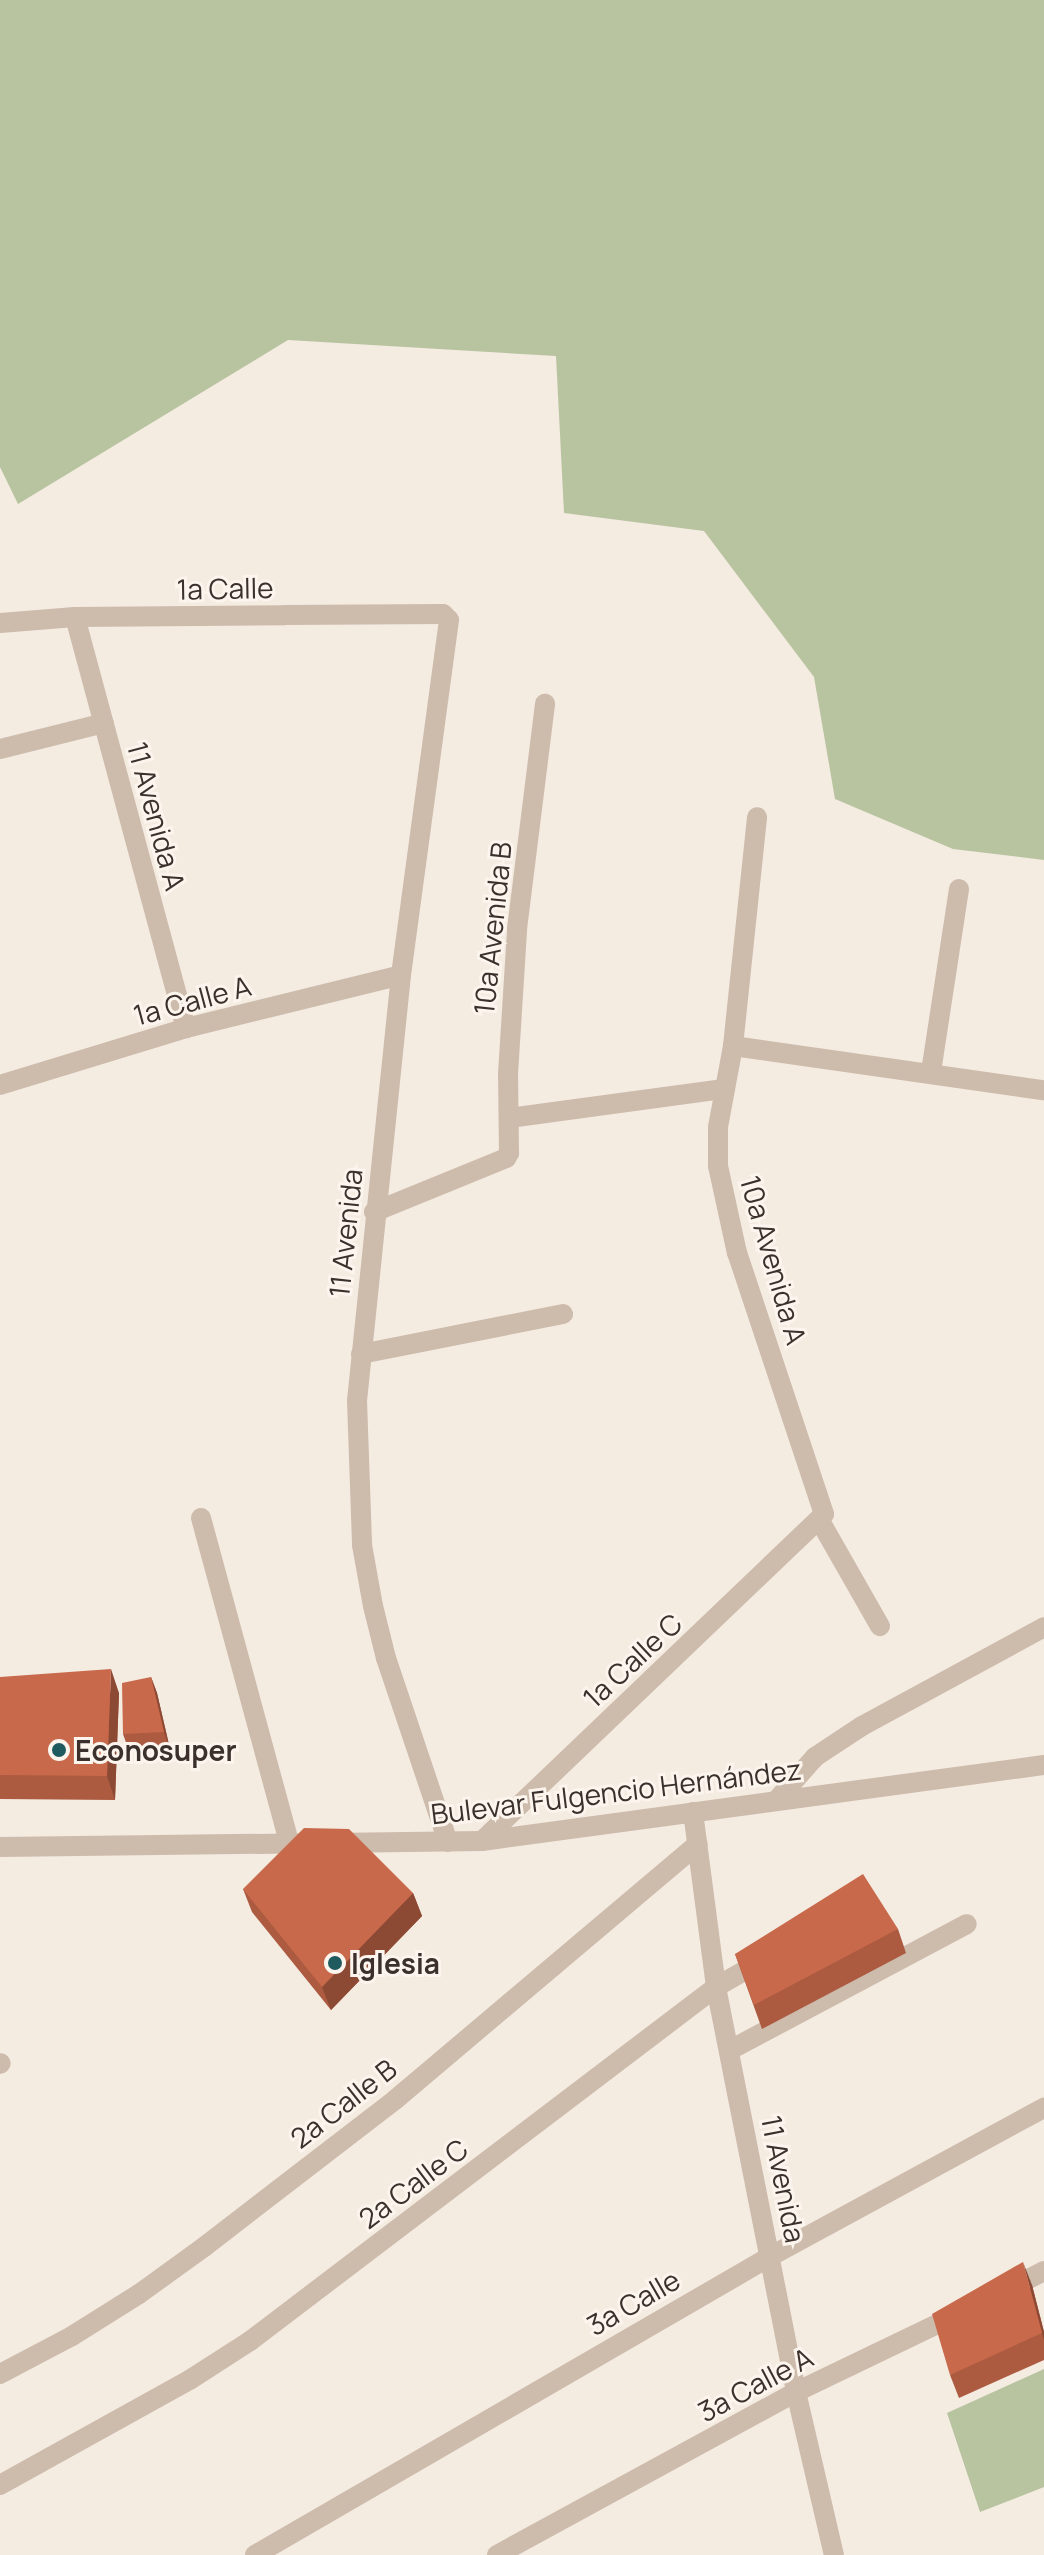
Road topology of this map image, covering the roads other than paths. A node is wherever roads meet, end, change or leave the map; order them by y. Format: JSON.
{"nodes":[{"id":1,"x":75,"y":617,"type":"junction"},
{"id":2,"x":449,"y":620,"type":"joint"},
{"id":3,"x":0,"y":623,"type":"edge"},
{"id":4,"x":545,"y":704,"type":"dead end"},
{"id":5,"x":104,"y":723,"type":"junction"},
{"id":6,"x":0,"y":749,"type":"edge"},
{"id":7,"x":757,"y":817,"type":"dead end"},
{"id":8,"x":959,"y":889,"type":"dead end"},
{"id":9,"x":401,"y":975,"type":"junction"},
{"id":10,"x":186,"y":1028,"type":"junction"},
{"id":11,"x":733,"y":1046,"type":"junction"},
{"id":12,"x":931,"y":1072,"type":"junction"},
{"id":13,"x":0,"y":1085,"type":"edge"},
{"id":14,"x":724,"y":1089,"type":"junction"},
{"id":15,"x":1044,"y":1090,"type":"edge"},
{"id":16,"x":509,"y":1118,"type":"junction"},
{"id":17,"x":374,"y":1212,"type":"junction"},
{"id":18,"x":563,"y":1314,"type":"dead end"},
{"id":19,"x":361,"y":1354,"type":"junction"},
{"id":20,"x":201,"y":1518,"type":"dead end"},
{"id":21,"x":820,"y":1521,"type":"junction"},
{"id":22,"x":880,"y":1626,"type":"dead end"},
{"id":23,"x":1044,"y":1627,"type":"edge"},
{"id":24,"x":1044,"y":1765,"type":"edge"},
{"id":25,"x":776,"y":1801,"type":"junction"},
{"id":26,"x":693,"y":1812,"type":"junction"},
{"id":27,"x":482,"y":1841,"type":"junction"},
{"id":28,"x":448,"y":1842,"type":"junction"},
{"id":29,"x":289,"y":1843,"type":"junction"},
{"id":30,"x":698,"y":1844,"type":"junction"},
{"id":31,"x":0,"y":1847,"type":"edge"},
{"id":32,"x":967,"y":1924,"type":"dead end"},
{"id":33,"x":786,"y":1947,"type":"edge"},
{"id":34,"x":716,"y":1987,"type":"junction"},
{"id":35,"x":730,"y":2050,"type":"junction"},
{"id":36,"x":1044,"y":2108,"type":"edge"},
{"id":37,"x":771,"y":2256,"type":"junction"},
{"id":38,"x":1044,"y":2271,"type":"edge"},
{"id":39,"x":0,"y":2374,"type":"edge"},
{"id":40,"x":796,"y":2392,"type":"junction"},
{"id":41,"x":0,"y":2485,"type":"edge"},
{"id":42,"x":255,"y":2555,"type":"edge"},
{"id":43,"x":497,"y":2555,"type":"edge"},
{"id":44,"x":834,"y":2555,"type":"edge"}],
"edges":[{"from":1,"to":2,"type":"street","name":"1a Calle"},
{"from":1,"to":3,"type":"street","name":"1a Calle"},
{"from":1,"to":5,"type":"street","name":"11 Avenida A"},
{"from":2,"to":9,"type":"street","name":"11 Avenida"},
{"from":4,"to":16,"type":"street","name":"10a Avenida B"},
{"from":5,"to":6,"type":"street"},
{"from":5,"to":10,"type":"street","name":"11 Avenida A"},
{"from":7,"to":11,"type":"street","name":"10a Avenida A"},
{"from":8,"to":12,"type":"street"},
{"from":9,"to":10,"type":"street","name":"1a Calle A"},
{"from":9,"to":17,"type":"street","name":"11 Avenida"},
{"from":10,"to":13,"type":"street","name":"1a Calle A"},
{"from":11,"to":12,"type":"street"},
{"from":11,"to":14,"type":"street","name":"10a Avenida A"},
{"from":12,"to":15,"type":"street"},
{"from":14,"to":16,"type":"street"},
{"from":14,"to":21,"type":"street","name":"10a Avenida A"},
{"from":16,"to":17,"type":"street","name":"10a Avenida B"},
{"from":17,"to":19,"type":"street","name":"11 Avenida"},
{"from":18,"to":19,"type":"street"},
{"from":19,"to":28,"type":"street","name":"11 Avenida"},
{"from":20,"to":29,"type":"street"},
{"from":21,"to":22,"type":"street"},
{"from":21,"to":27,"type":"street","name":"1a Calle C"},
{"from":23,"to":25,"type":"street"},
{"from":24,"to":25,"type":"street","name":"Bulevar Fulgencio Hernández"},
{"from":25,"to":26,"type":"street","name":"Bulevar Fulgencio Hernández"},
{"from":26,"to":27,"type":"street","name":"Bulevar Fulgencio Hernández"},
{"from":26,"to":30,"type":"street","name":"11 Avenida"},
{"from":27,"to":28,"type":"street","name":"Bulevar Fulgencio Hernández"},
{"from":28,"to":29,"type":"street","name":"Bulevar Fulgencio Hernández"},
{"from":29,"to":31,"type":"street","name":"Bulevar Fulgencio Hernández"},
{"from":30,"to":34,"type":"street","name":"11 Avenida"},
{"from":30,"to":39,"type":"street","name":"2a Calle B"},
{"from":32,"to":35,"type":"street"},
{"from":33,"to":34,"type":"street","name":"2a Calle C"},
{"from":34,"to":35,"type":"street","name":"11 Avenida"},
{"from":34,"to":41,"type":"street","name":"2a Calle C"},
{"from":35,"to":37,"type":"street","name":"11 Avenida"},
{"from":36,"to":37,"type":"street","name":"3a Calle"},
{"from":37,"to":40,"type":"street","name":"11 Avenida"},
{"from":37,"to":42,"type":"street","name":"3a Calle"},
{"from":38,"to":40,"type":"street","name":"3a Calle A"},
{"from":40,"to":43,"type":"street","name":"3a Calle A"},
{"from":40,"to":44,"type":"street","name":"11 Avenida"}]}
